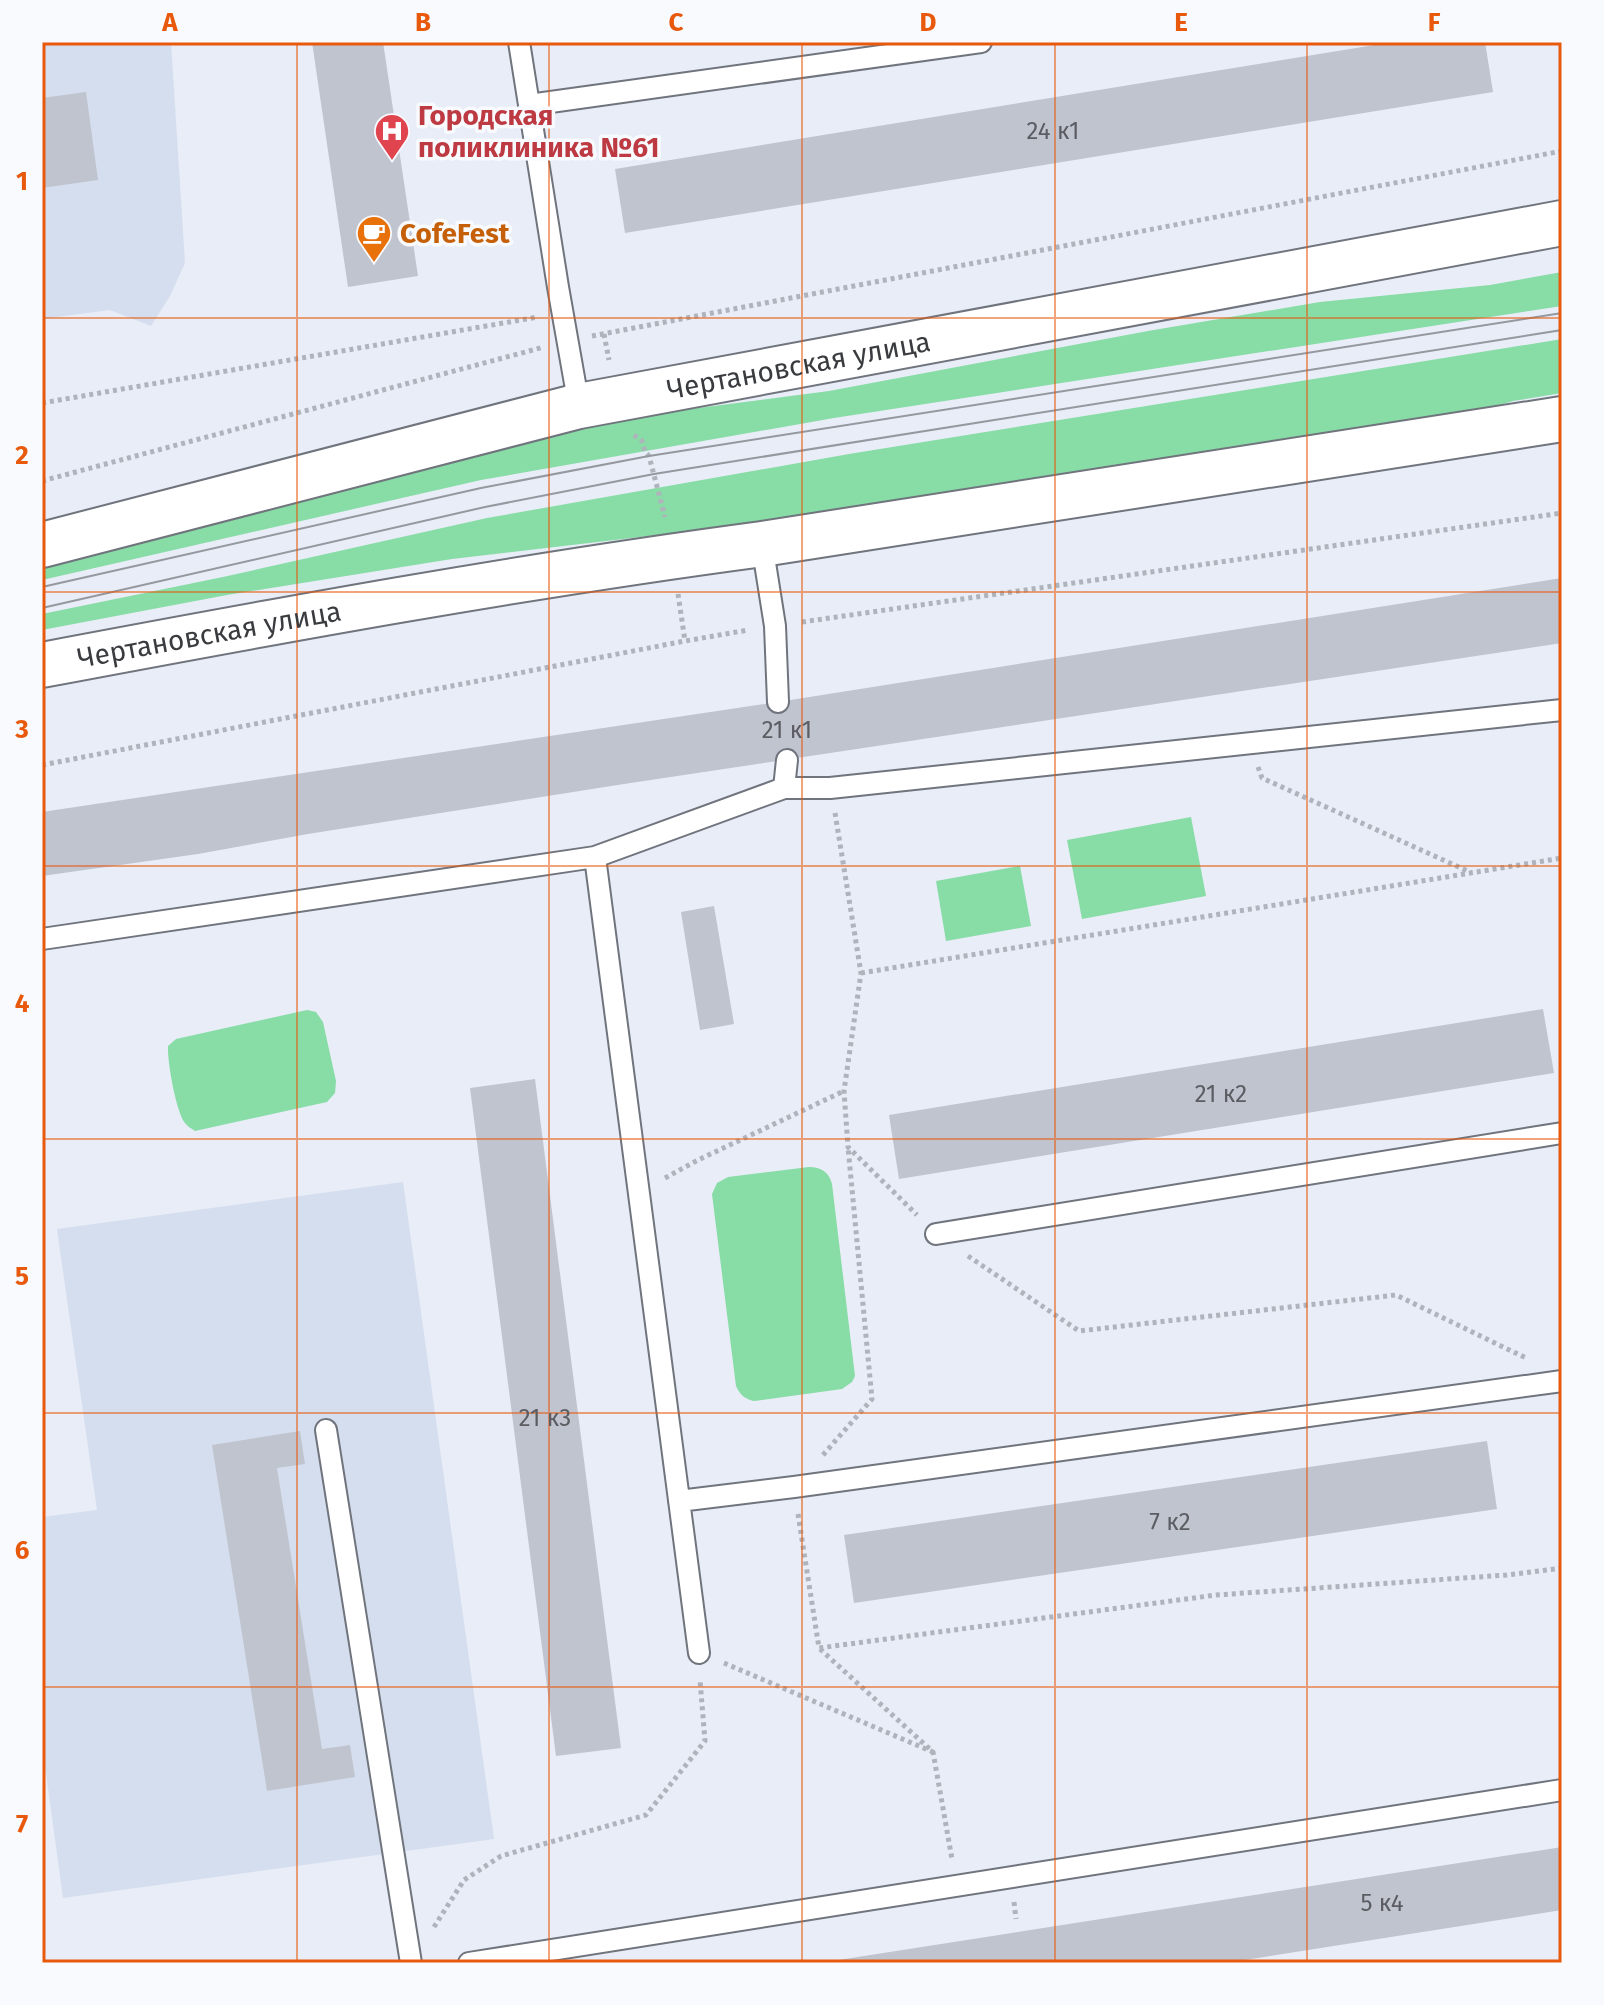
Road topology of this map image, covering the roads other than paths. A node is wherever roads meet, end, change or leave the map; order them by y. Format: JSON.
{"nodes":[{"id":1,"x":519,"y":42,"type":"edge"},
{"id":2,"x":981,"y":42,"type":"edge"},
{"id":3,"x":529,"y":105,"type":"junction"},
{"id":4,"x":1562,"y":223,"type":"edge"},
{"id":5,"x":579,"y":406,"type":"junction"},
{"id":6,"x":1562,"y":419,"type":"edge"},
{"id":7,"x":762,"y":544,"type":"junction"},
{"id":8,"x":42,"y":545,"type":"edge"},
{"id":9,"x":42,"y":665,"type":"edge"},
{"id":10,"x":778,"y":702,"type":"dead end"},
{"id":11,"x":1562,"y":710,"type":"edge"},
{"id":12,"x":787,"y":760,"type":"dead end"},
{"id":13,"x":784,"y":788,"type":"junction"},
{"id":14,"x":595,"y":857,"type":"junction"},
{"id":15,"x":42,"y":939,"type":"edge"},
{"id":16,"x":1562,"y":1133,"type":"edge"},
{"id":17,"x":936,"y":1234,"type":"road end"},
{"id":18,"x":1562,"y":1381,"type":"edge"},
{"id":19,"x":326,"y":1430,"type":"dead end"},
{"id":20,"x":679,"y":1501,"type":"junction"},
{"id":21,"x":699,"y":1653,"type":"road end"},
{"id":22,"x":1562,"y":1790,"type":"edge"},
{"id":23,"x":411,"y":1963,"type":"edge"},
{"id":24,"x":469,"y":1963,"type":"edge"}],
"edges":[{"from":1,"to":3,"type":"lane"},
{"from":2,"to":3,"type":"lane"},
{"from":3,"to":5,"type":"lane"},
{"from":4,"to":5,"type":"main road","name":"Чертановская улица"},
{"from":5,"to":8,"type":"main road","name":"Чертановская улица"},
{"from":6,"to":7,"type":"main road","name":"Чертановская улица"},
{"from":7,"to":9,"type":"main road","name":"Чертановская улица"},
{"from":7,"to":10,"type":"lane"},
{"from":11,"to":13,"type":"lane"},
{"from":12,"to":13,"type":"lane"},
{"from":13,"to":14,"type":"lane"},
{"from":14,"to":15,"type":"lane"},
{"from":14,"to":20,"type":"lane"},
{"from":16,"to":17,"type":"lane"},
{"from":18,"to":20,"type":"lane"},
{"from":19,"to":23,"type":"lane"},
{"from":20,"to":21,"type":"lane"},
{"from":22,"to":24,"type":"lane"}]}
